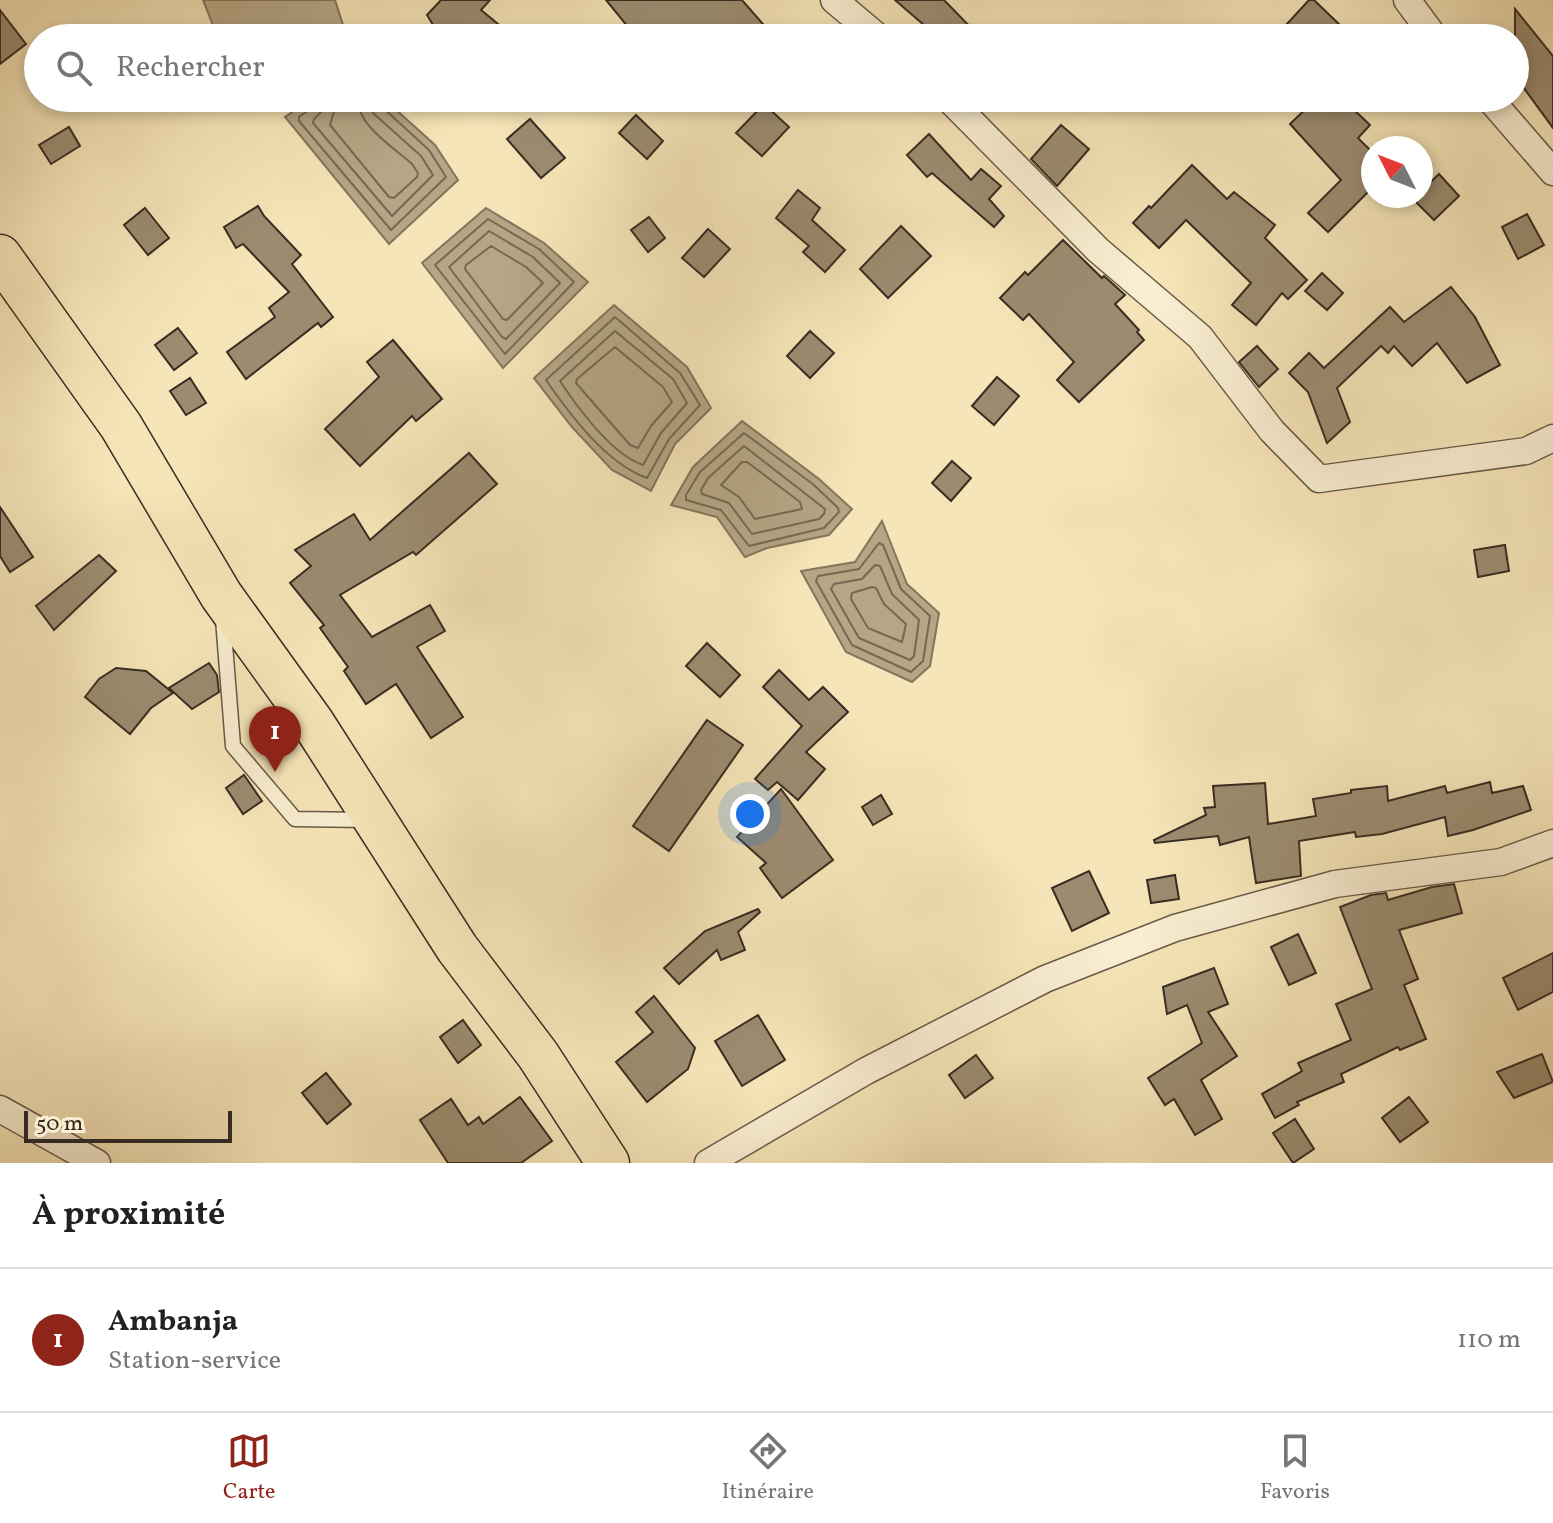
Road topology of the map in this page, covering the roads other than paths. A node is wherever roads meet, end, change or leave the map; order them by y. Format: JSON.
{"nodes":[{"id":1,"x":834,"y":0,"type":"edge"},
{"id":2,"x":1407,"y":0,"type":"edge"},
{"id":3,"x":862,"y":24,"type":"edge"},
{"id":4,"x":1425,"y":24,"type":"edge"},
{"id":5,"x":962,"y":112,"type":"edge"},
{"id":6,"x":1501,"y":112,"type":"edge"},
{"id":7,"x":1553,"y":172,"type":"edge"},
{"id":8,"x":0,"y":256,"type":"edge"},
{"id":9,"x":1553,"y":438,"type":"edge"},
{"id":10,"x":221,"y":595,"type":"junction"},
{"id":11,"x":374,"y":820,"type":"junction"},
{"id":12,"x":1553,"y":843,"type":"edge"},
{"id":13,"x":0,"y":1109,"type":"edge"},
{"id":14,"x":97,"y":1163,"type":"edge"},
{"id":15,"x":608,"y":1163,"type":"edge"},
{"id":16,"x":708,"y":1163,"type":"edge"}],
"edges":[{"from":1,"to":3,"type":"street"},
{"from":2,"to":4,"type":"street"},
{"from":5,"to":9,"type":"street"},
{"from":6,"to":7,"type":"street"},
{"from":8,"to":10,"type":"main road"},
{"from":10,"to":11,"type":"main road"},
{"from":10,"to":11,"type":"lane"},
{"from":11,"to":15,"type":"main road"},
{"from":12,"to":16,"type":"street"},
{"from":13,"to":14,"type":"street"}]}
